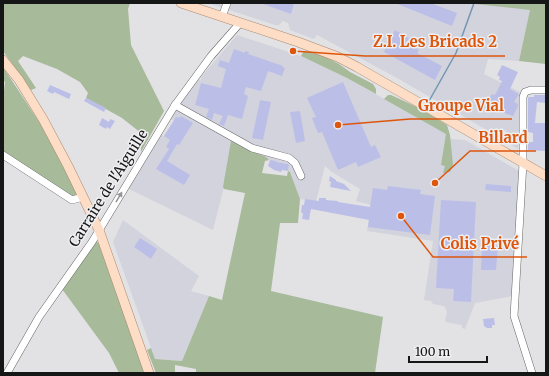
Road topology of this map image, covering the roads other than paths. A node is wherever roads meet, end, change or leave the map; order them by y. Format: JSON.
{"nodes":[{"id":1,"x":181,"y":3,"type":"edge"},
{"id":2,"x":227,"y":3,"type":"edge"},
{"id":3,"x":222,"y":17,"type":"junction"},
{"id":4,"x":240,"y":23,"type":"junction"},
{"id":5,"x":3,"y":60,"type":"edge"},
{"id":6,"x":546,"y":90,"type":"edge"},
{"id":7,"x":175,"y":105,"type":"junction"},
{"id":8,"x":3,"y":155,"type":"edge"},
{"id":9,"x":523,"y":163,"type":"junction"},
{"id":10,"x":301,"y":176,"type":"dead end"},
{"id":11,"x":546,"y":176,"type":"edge"},
{"id":12,"x":83,"y":197,"type":"junction"},
{"id":13,"x":99,"y":230,"type":"junction"},
{"id":14,"x":7,"y":373,"type":"edge"},
{"id":15,"x":149,"y":373,"type":"edge"},
{"id":16,"x":532,"y":373,"type":"edge"}],
"edges":[{"from":1,"to":3,"type":"main road"},
{"from":2,"to":3,"type":"street"},
{"from":3,"to":4,"type":"main road"},
{"from":4,"to":7,"type":"street","name":"Carraire de l'Aiguille"},
{"from":4,"to":9,"type":"main road"},
{"from":5,"to":12,"type":"main road"},
{"from":6,"to":9,"type":"street"},
{"from":7,"to":10,"type":"street"},
{"from":13,"to":7,"type":"street","name":"Carraire de l'Aiguille","one_way":true},
{"from":8,"to":12,"type":"street"},
{"from":9,"to":11,"type":"main road"},
{"from":9,"to":16,"type":"street"},
{"from":12,"to":13,"type":"main road"},
{"from":13,"to":14,"type":"street","name":"Carraire de l'Aiguille"},
{"from":13,"to":15,"type":"main road"}]}
